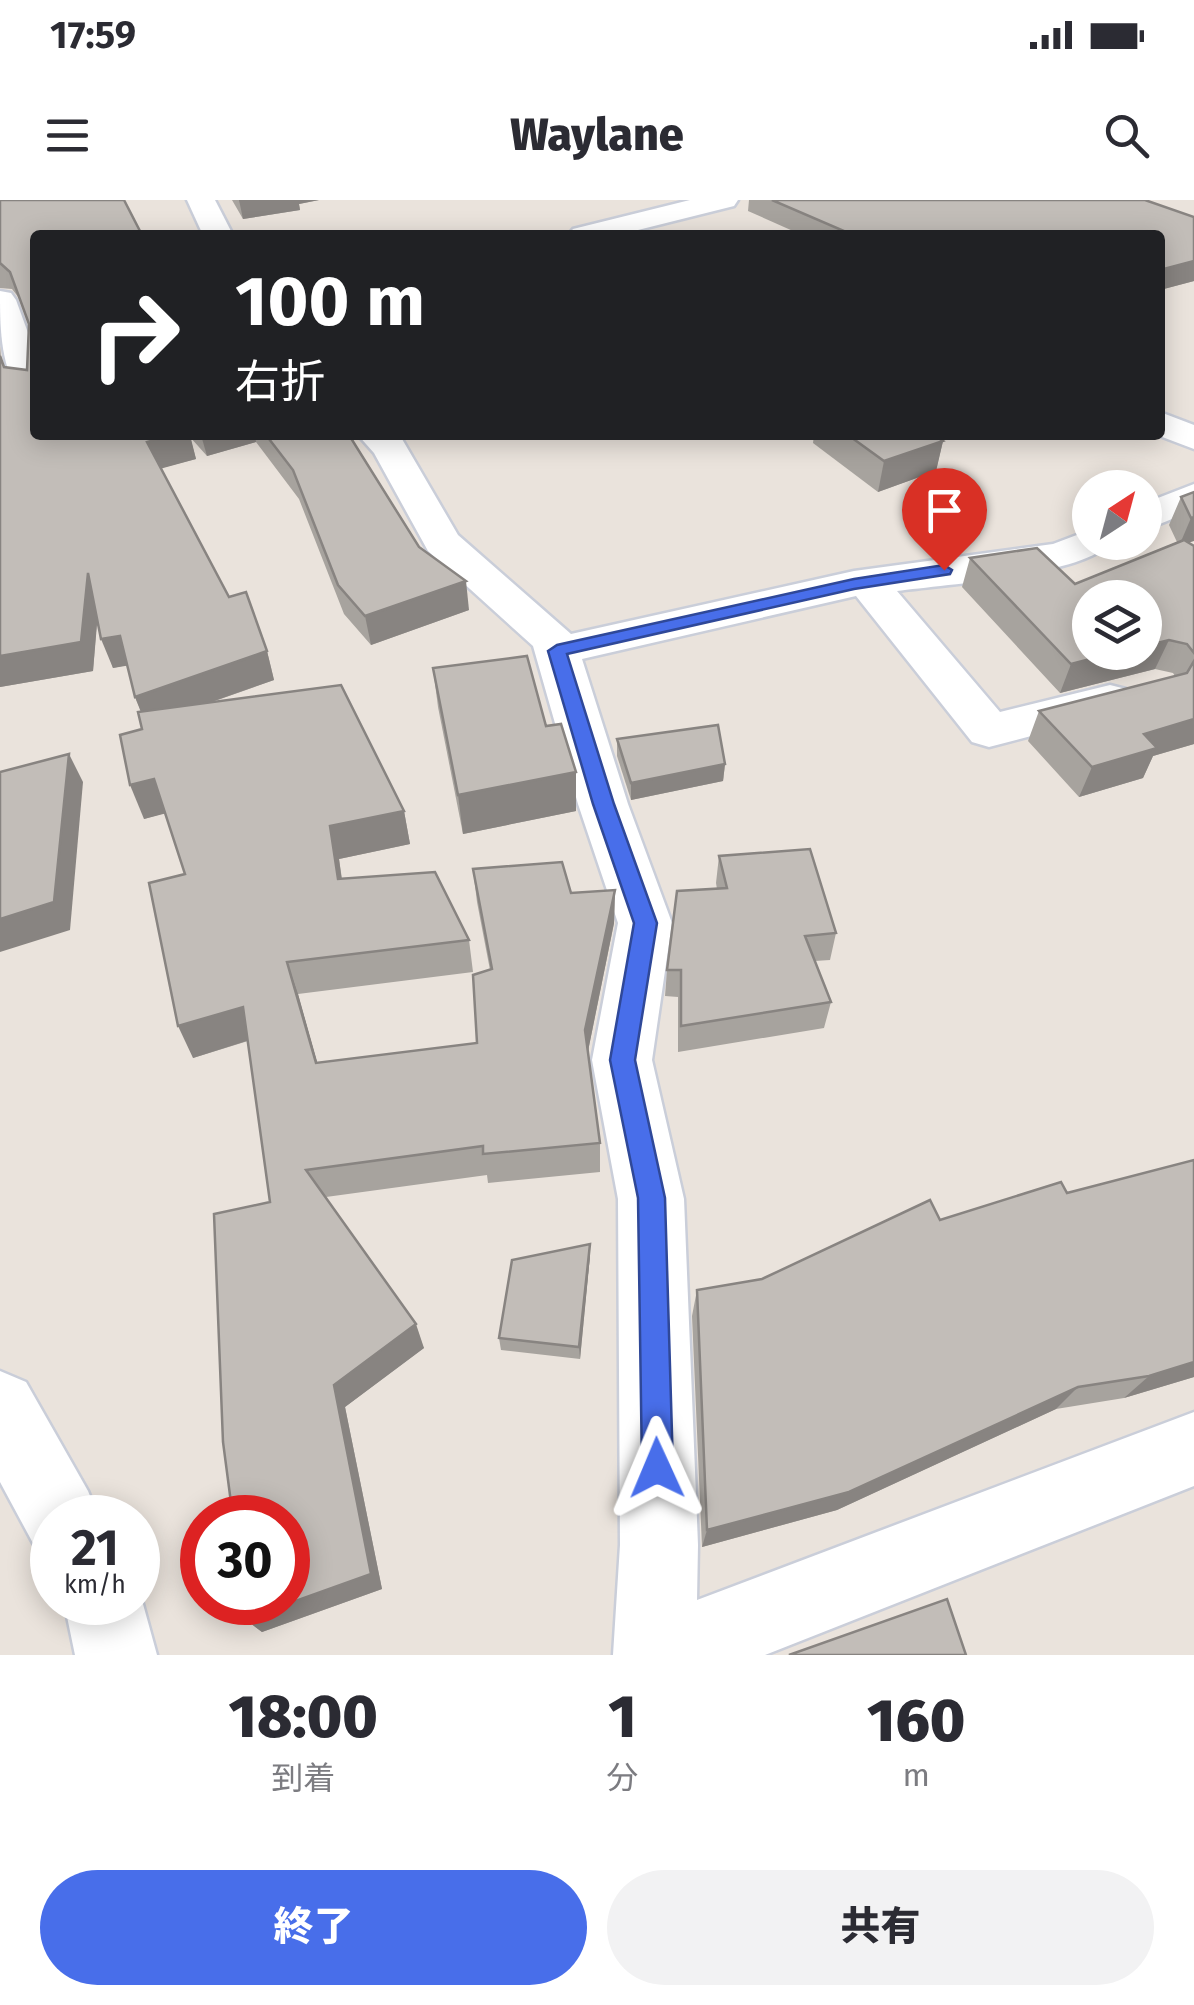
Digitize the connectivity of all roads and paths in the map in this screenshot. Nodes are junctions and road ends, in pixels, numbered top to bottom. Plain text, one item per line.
1 (202, 200) edge
2 (724, 200) edge
3 (216, 230) edge
4 (603, 230) edge
5 (0, 300) edge
6 (22, 386) edge
7 (1165, 425) edge
8 (1194, 438) edge
9 (381, 440) edge
10 (1194, 496) edge
11 (1162, 510) edge
12 (1072, 550) edge
13 (867, 582) junction
14 (557, 651) junction
15 (1156, 688) edge
16 (0, 1408) edge
17 (1194, 1450) edge
18 (48, 1495) edge
19 (109, 1625) edge
20 (116, 1655) edge
21 (657, 1655) edge

1 - 3 street
2 - 4 street
5 - 6 street
7 - 8 street
9 - 14 street
10 - 11 street
12 - 13 street
13 - 14 street
13 - 15 street
14 - 21 street
16 - 18 street
17 - 21 street
19 - 20 street

